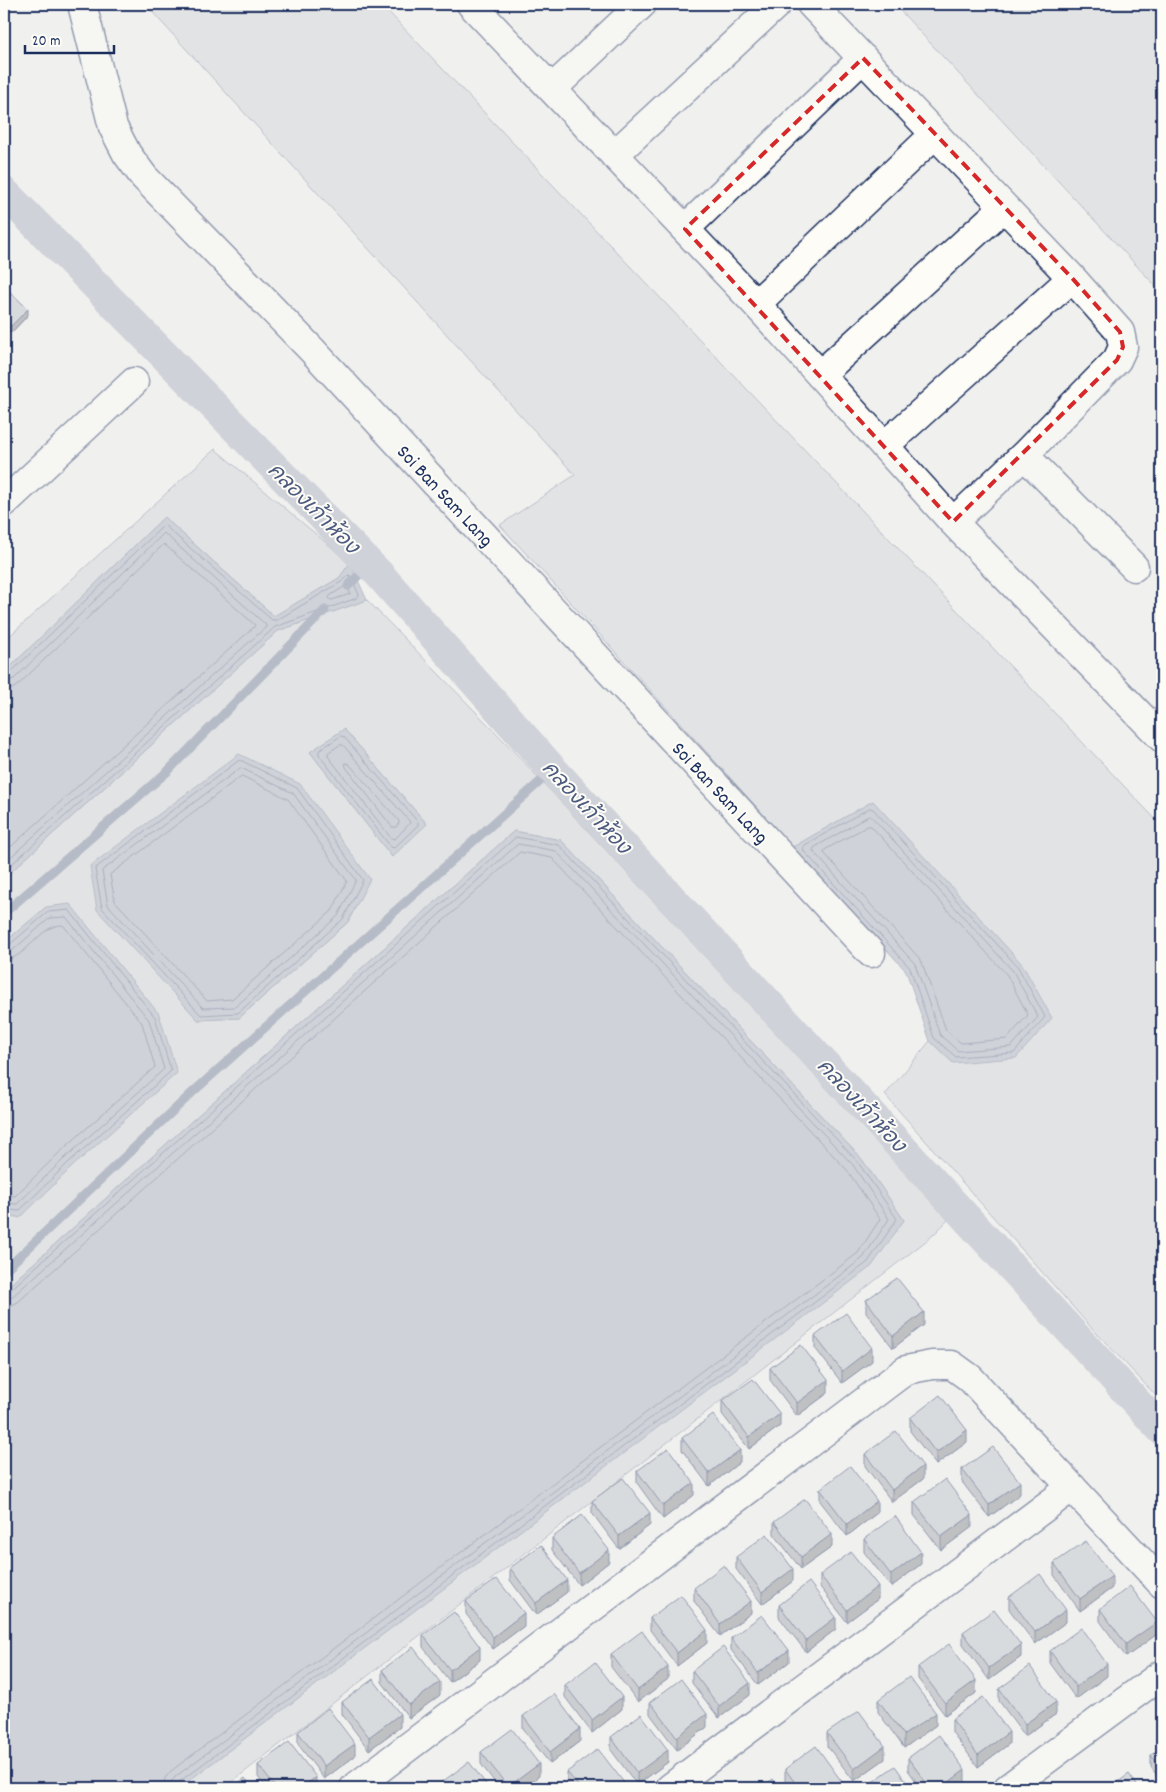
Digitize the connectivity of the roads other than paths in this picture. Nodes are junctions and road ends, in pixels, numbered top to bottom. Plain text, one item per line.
1 (82, 4) edge
2 (642, 4) edge
3 (777, 4) edge
4 (811, 4) edge
5 (485, 8) edge
6 (863, 58) junction
7 (552, 89) junction
8 (935, 134) junction
9 (614, 155) junction
10 (1004, 207) junction
11 (685, 229) junction
12 (1072, 278) junction
13 (756, 304) junction
14 (820, 375) junction
15 (134, 382) dead end
16 (884, 446) junction
17 (1024, 455) junction
18 (4, 502) edge
19 (953, 522) junction
20 (1134, 567) dead end
21 (1162, 738) edge
22 (871, 953) dead end
23 (1072, 1487) junction
24 (1162, 1584) edge
25 (1162, 1674) edge
26 (354, 1788) edge
27 (670, 1788) edge
28 (1008, 1788) edge

1 - 22 street, Soi Ban Sam Lang
2 - 7 street
3 - 9 street
4 - 6 street
5 - 7 street
6 - 8 street
6 - 11 street
7 - 9 street
8 - 10 street
8 - 13 street
9 - 11 street
10 - 12 street
10 - 14 street
11 - 13 street
12 - 16 street
12 - 17 street
13 - 14 street
14 - 16 street
15 - 18 street
16 - 19 street
17 - 19 street
17 - 20 street
19 - 21 street
23 - 24 street
23 - 26 street
23 - 27 street
25 - 28 street

